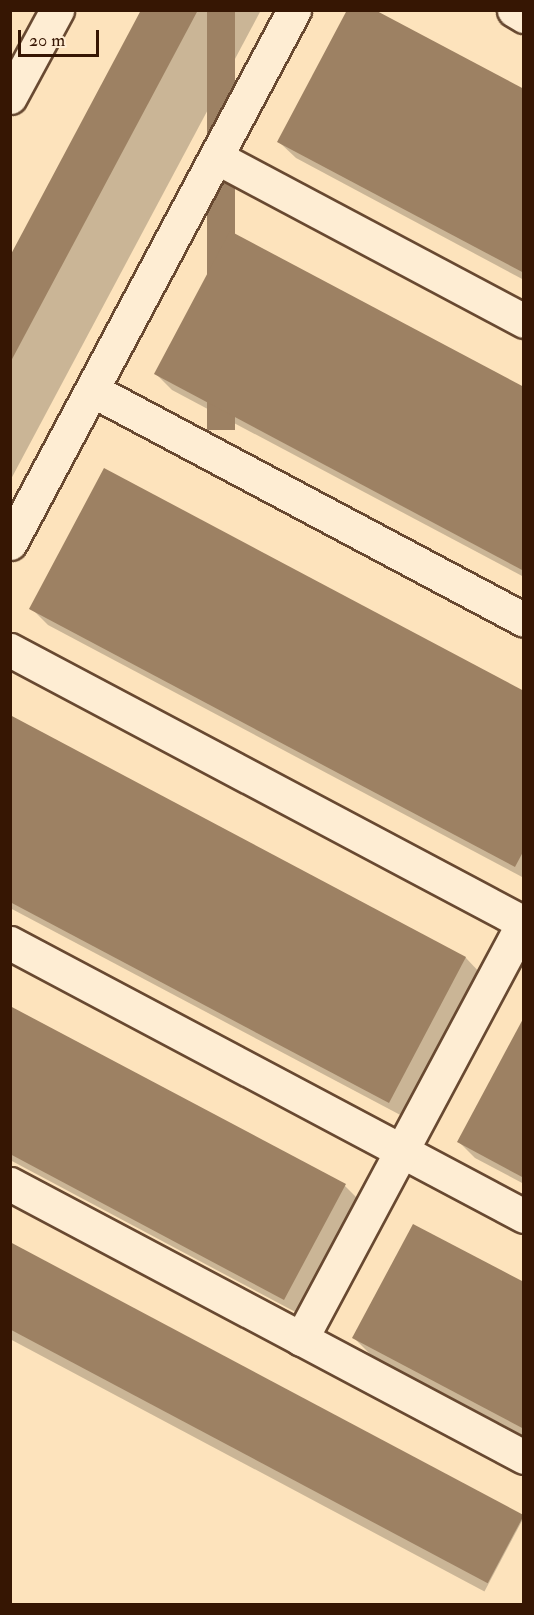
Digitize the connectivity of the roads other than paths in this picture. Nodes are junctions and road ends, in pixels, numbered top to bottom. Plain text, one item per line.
1 (57, 10) edge
2 (294, 10) edge
3 (514, 10) edge
4 (524, 16) edge
5 (10, 97) edge
6 (216, 157) junction
7 (524, 321) edge
8 (92, 390) junction
9 (10, 543) edge
10 (524, 620) edge
11 (10, 650) edge
12 (523, 922) edge
13 (10, 943) edge
14 (401, 1151) junction
15 (10, 1185) edge
16 (524, 1216) edge
17 (301, 1339) junction
18 (524, 1457) edge

1 - 5 street
2 - 6 street
3 - 4 street
6 - 7 street
6 - 8 street
8 - 9 street
8 - 10 street
11 - 12 street
12 - 14 street
13 - 14 street
14 - 16 street
14 - 17 street
15 - 17 street
17 - 18 street

